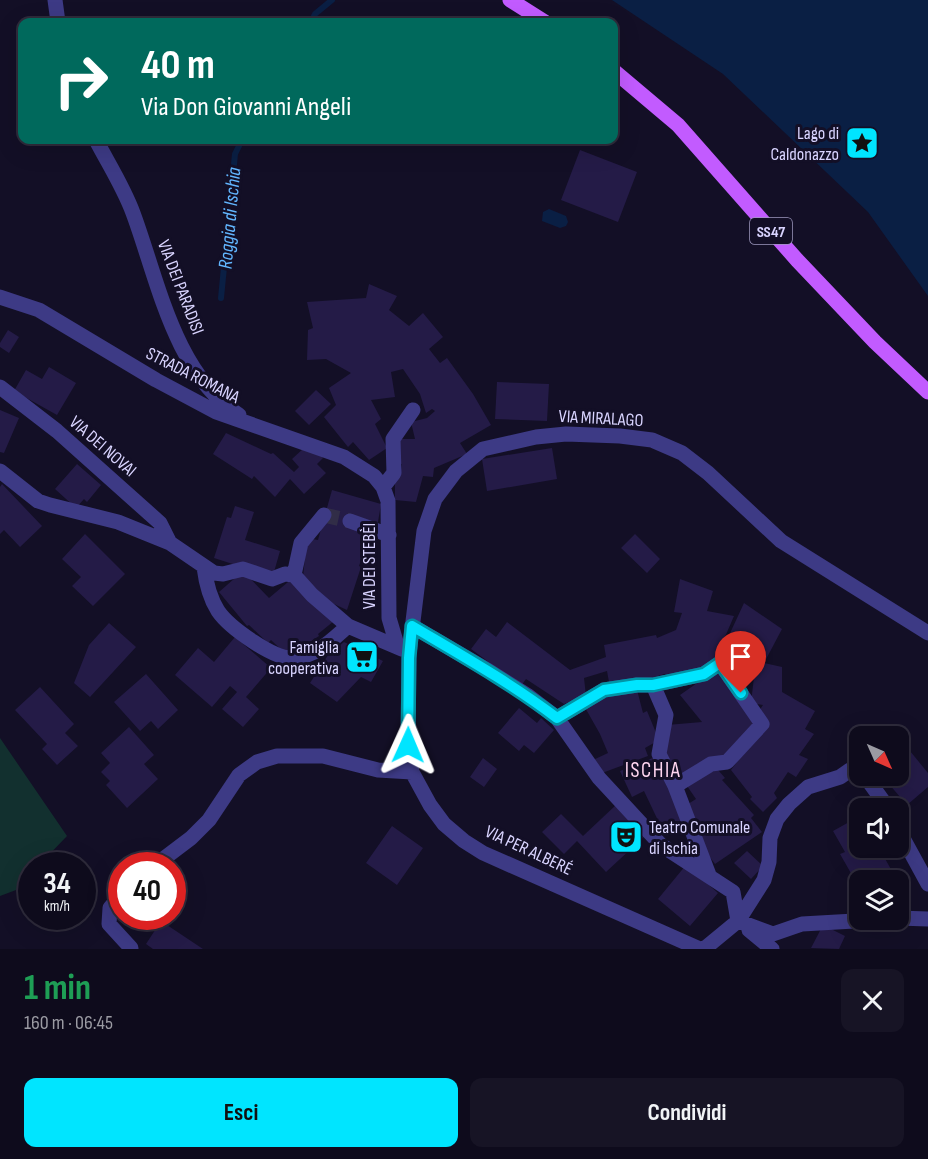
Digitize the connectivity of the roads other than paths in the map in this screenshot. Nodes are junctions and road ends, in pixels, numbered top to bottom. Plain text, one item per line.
1 (55, 0) edge
2 (510, 0) edge
3 (57, 18) edge
4 (539, 18) edge
5 (618, 74) edge
6 (98, 144) edge
7 (0, 297) edge
8 (0, 387) edge
9 (928, 392) edge
10 (413, 410) dead end
11 (257, 427) junction
12 (0, 471) edge
13 (378, 482) junction
14 (324, 515) dead end
15 (350, 521) tunnel mouth
16 (389, 535) junction
17 (170, 543) junction
18 (204, 567) junction
19 (294, 575) junction
20 (348, 626) junction
21 (412, 626) junction
22 (928, 633) edge
23 (403, 650) junction
24 (653, 685) junction
25 (557, 718) junction
26 (849, 771) edge
27 (412, 772) junction
28 (675, 786) junction
29 (909, 849) edge
30 (172, 852) edge
31 (709, 875) junction
32 (928, 884) edge
33 (909, 918) edge
34 (928, 919) edge
35 (738, 921) junction
36 (849, 921) edge
37 (114, 930) edge
38 (131, 948) edge
39 (702, 949) edge
40 (772, 949) edge

1 - 3 street
2 - 4 main road
5 - 9 main road, SS47
6 - 11 street, VIA DEI PARADISI
7 - 11 street, STRADA ROMANA
8 - 17 street, VIA DEI NOVAI
10 - 13 street
11 - 13 street, STRADA ROMANA
12 - 17 street, VIA DEI NOVAI
13 - 16 street, VIA DEI STEBÈI
14 - 19 street
15 - 16 street
16 - 23 street, VIA DEI STEBÈI
17 - 18 street, VIA DEI NOVAI
18 - 19 street
18 - 20 street
19 - 20 street
20 - 23 street
21 - 22 street, VIA MIRALAGO
21 - 23 street, VIA PER ALBERÉ
21 - 25 street
23 - 27 street, VIA PER ALBERÉ
24 - 25 street
24 - 28 street
24 - 28 street
25 - 31 street
26 - 35 street
27 - 30 street
27 - 39 street, VIA PER ALBERÉ
28 - 31 street
29 - 32 street
31 - 35 street
33 - 34 street
35 - 36 street
35 - 39 street
35 - 40 street
37 - 38 street

